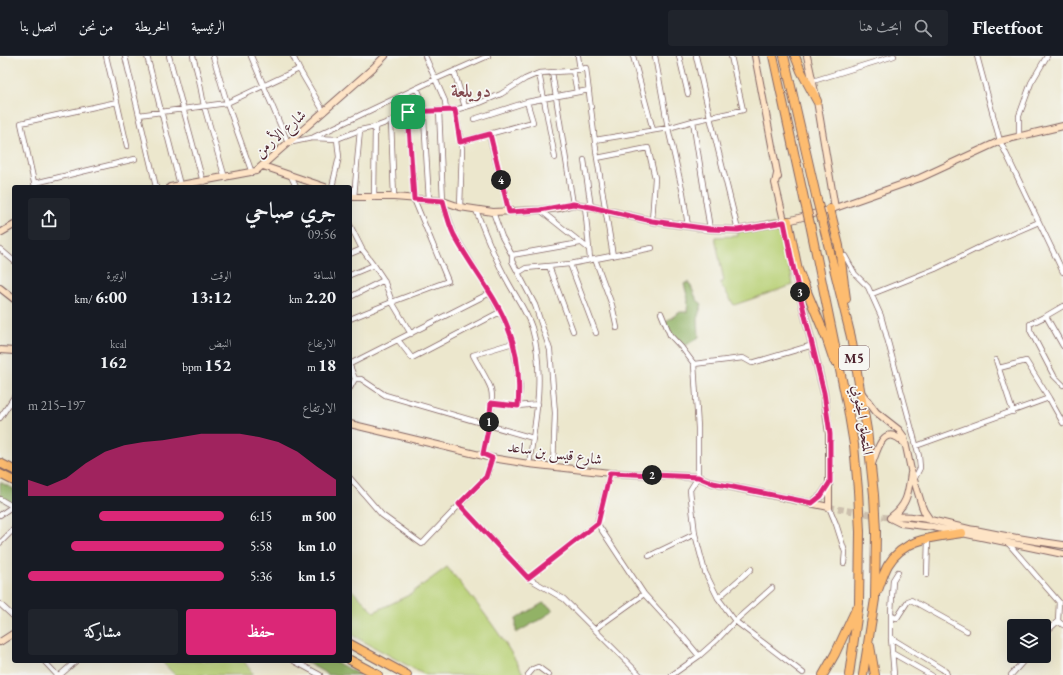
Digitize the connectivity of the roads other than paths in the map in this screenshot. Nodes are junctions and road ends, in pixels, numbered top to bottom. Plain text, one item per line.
1 (106, 56) edge
2 (125, 56) edge
3 (147, 56) edge
4 (169, 56) edge
5 (193, 56) edge
6 (213, 56) edge
7 (250, 56) edge
8 (293, 56) edge
9 (385, 56) edge
10 (425, 56) edge
11 (488, 56) edge
12 (578, 56) edge
13 (634, 56) edge
14 (656, 56) edge
15 (679, 56) edge
16 (696, 56) edge
17 (731, 56) edge
18 (755, 56) edge
19 (773, 56) edge
20 (784, 56) edge
21 (795, 56) edge
22 (807, 56) edge
23 (894, 56) edge
24 (977, 56) edge
25 (1047, 56) edge
26 (299, 69) junction
27 (580, 70) junction
28 (454, 71) junction
29 (573, 71) junction
30 (552, 72) junction
31 (539, 73) junction
32 (436, 79) junction
33 (813, 82) junction
34 (263, 86) junction
35 (417, 88) junction
36 (589, 90) junction
37 (577, 92) junction
38 (688, 94) dead end
39 (555, 96) junction
40 (544, 98) junction
41 (817, 100) junction
42 (116, 102) junction
43 (527, 102) junction
44 (227, 103) junction
45 (204, 106) junction
46 (465, 107) junction
47 (182, 108) junction
48 (439, 110) junction
49 (446, 110) junction
50 (455, 110) junction
51 (424, 111) junction
52 (324, 112) junction
53 (408, 112) junction
54 (161, 113) junction
55 (139, 115) junction
56 (710, 117) junction
57 (474, 119) dead end
58 (391, 121) junction
59 (693, 121) junction
60 (1063, 126) edge
61 (375, 127) junction
62 (668, 128) junction
63 (360, 130) junction
64 (653, 130) junction
65 (490, 134) junction
66 (1019, 137) junction
67 (312, 138) junction
68 (337, 139) junction
69 (595, 140) junction
70 (1000, 141) junction
71 (460, 142) junction
72 (288, 143) junction
73 (128, 146) dead end
74 (555, 158) dead end
75 (598, 158) junction
76 (135, 159) dead end
77 (584, 160) dead end
78 (263, 166) junction
79 (252, 173) junction
80 (290, 174) junction
81 (225, 178) junction
82 (203, 182) junction
83 (35, 185) edge
84 (156, 185) edge
85 (180, 185) joint
86 (295, 185) edge
87 (320, 185) edge
88 (332, 185) edge
89 (352, 196) edge
90 (374, 198) junction
91 (394, 198) junction
92 (414, 199) junction
93 (429, 200) junction
94 (443, 201) junction
95 (573, 204) junction
96 (588, 206) junction
97 (460, 207) junction
98 (832, 209) junction
99 (476, 210) junction
100 (540, 210) junction
101 (606, 210) junction
102 (492, 212) junction
103 (509, 212) junction
104 (652, 221) junction
105 (786, 222) junction
106 (1039, 222) junction
107 (688, 226) junction
108 (12, 227) edge
109 (352, 229) edge
110 (710, 229) junction
111 (738, 230) junction
112 (0, 233) edge
113 (580, 243) junction
114 (652, 248) dead end
115 (362, 249) junction
116 (589, 249) junction
117 (0, 250) edge
118 (352, 253) edge
119 (512, 255) junction
120 (614, 256) junction
121 (845, 256) junction
122 (12, 259) edge
123 (593, 259) junction
124 (570, 264) junction
125 (374, 265) junction
126 (549, 266) junction
127 (796, 270) junction
128 (1063, 272) edge
129 (518, 273) junction
130 (352, 274) edge
131 (384, 280) junction
132 (844, 282) junction
133 (0, 288) edge
134 (490, 293) junction
135 (872, 294) junction
136 (352, 296) edge
137 (12, 297) edge
138 (392, 302) junction
139 (1063, 306) edge
140 (500, 312) junction
141 (661, 314) dead end
142 (1046, 316) junction
143 (352, 318) edge
144 (617, 328) dead end
145 (573, 331) dead end
146 (411, 334) junction
147 (596, 334) dead end
148 (851, 337) junction
149 (398, 340) junction
150 (514, 344) junction
151 (813, 345) junction
152 (1063, 346) edge
153 (0, 350) edge
154 (12, 351) edge
155 (996, 360) dead end
156 (352, 364) edge
157 (694, 364) junction
158 (999, 368) junction
159 (352, 370) edge
160 (355, 378) junction
161 (352, 384) edge
162 (1063, 385) edge
163 (860, 390) junction
164 (1049, 398) junction
165 (12, 400) edge
166 (491, 403) junction
167 (538, 404) junction
168 (518, 406) junction
169 (848, 409) junction
170 (1013, 412) junction
171 (0, 418) edge
172 (1063, 423) edge
173 (352, 424) edge
174 (489, 425) junction
175 (533, 438) junction
176 (906, 445) junction
177 (916, 446) junction
178 (483, 454) junction
179 (492, 458) junction
180 (0, 463) edge
181 (529, 464) junction
182 (871, 466) junction
183 (553, 468) junction
184 (12, 469) edge
185 (911, 470) junction
186 (610, 473) junction
187 (0, 474) edge
188 (698, 477) junction
189 (12, 480) edge
190 (352, 480) edge
191 (914, 480) junction
192 (830, 482) junction
193 (0, 499) edge
194 (812, 503) junction
195 (459, 504) junction
196 (12, 506) edge
197 (829, 507) junction
198 (12, 508) edge
199 (0, 515) edge
200 (890, 518) junction
201 (930, 520) junction
202 (598, 523) junction
203 (12, 531) edge
204 (962, 533) junction
205 (695, 534) junction
206 (928, 538) junction
207 (1007, 542) junction
208 (0, 543) edge
209 (1063, 545) edge
210 (1063, 554) edge
211 (649, 556) dead end
212 (844, 563) dead end
213 (751, 569) dead end
214 (898, 572) dead end
215 (927, 575) dead end
216 (528, 578) junction
217 (772, 588) dead end
218 (644, 594) junction
219 (718, 598) junction
220 (875, 599) junction
221 (859, 603) junction
222 (0, 604) edge
223 (891, 613) junction
224 (12, 615) edge
225 (735, 621) junction
226 (1058, 621) junction
227 (1063, 625) edge
228 (595, 628) junction
229 (1051, 628) edge
230 (967, 631) dead end
231 (12, 634) edge
232 (891, 638) junction
233 (0, 642) edge
234 (869, 642) junction
235 (352, 645) edge
236 (892, 653) junction
237 (699, 656) junction
238 (352, 661) edge
239 (46, 663) edge
240 (73, 663) edge
241 (298, 663) edge
242 (1022, 663) edge
243 (803, 673) dead end
244 (58, 675) edge
245 (320, 675) edge
246 (378, 675) edge
247 (407, 675) edge
248 (528, 675) edge
249 (549, 675) edge
250 (639, 675) edge
251 (672, 675) edge
252 (823, 675) edge
253 (849, 675) edge
254 (863, 675) edge
255 (875, 675) edge
256 (894, 675) edge
257 (931, 675) edge
258 (947, 675) edge
259 (1011, 675) edge

1 - 42 street
2 - 55 street
3 - 54 street
4 - 47 street
5 - 45 street
6 - 44 street
7 - 34 street
8 - 26 street
9 - 52 main road, شارع الأرمن
10 - 32 street
11 - 28 street
12 - 27 street
13 - 64 street
14 - 62 street
15 - 38 street
16 - 56 street
17 - 56 street
18 - 105 main road
19 - 169 highway, المتحلق الجنوبي / M5, bridge
20 - 148 highway, المتحلق الجنوبي / M5, bridge
21 - 41 highway
22 - 33 main road
23 - 33 street
24 - 70 street
25 - 66 street
26 - 34 street
26 - 52 street
27 - 29 street
27 - 36 street
28 - 32 street
28 - 46 street
29 - 30 street
29 - 37 street
30 - 31 street
30 - 39 street
31 - 40 street
31 - 46 street
32 - 35 street
32 - 49 street
33 - 41 main road
34 - 44 street
34 - 72 street
35 - 51 street
35 - 67 street
36 - 37 street
36 - 69 street
37 - 39 street
39 - 40 street
39 - 95 street
40 - 43 street
40 - 74 street
41 - 98 main road
42 - 73 street
42 - 83 street
43 - 57 street
43 - 65 street
44 - 45 street
44 - 79 street
45 - 47 street
45 - 81 street
46 - 50 street
47 - 54 street
47 - 82 street
48 - 49 street
48 - 51 street
48 - 94 street
49 - 50 street
50 - 71 street
51 - 53 street
51 - 93 street
52 - 72 main road, شارع الأرمن
53 - 58 street
53 - 92 street
54 - 55 street
54 - 85 street
55 - 84 street
56 - 59 street
56 - 111 street
58 - 61 street
58 - 91 street
59 - 62 street
59 - 110 street
60 - 66 main road
61 - 63 street
61 - 90 street
62 - 64 street
62 - 107 street
63 - 68 street
63 - 89 street
64 - 69 street
65 - 71 street
65 - 103 street
66 - 70 main road
67 - 68 street
67 - 72 street
68 - 88 street
69 - 75 street
70 - 98 main road
70 - 106 street
71 - 97 street
72 - 78 main road, شارع الأرمن
75 - 101 street
75 - 104 street
76 - 83 street
77 - 96 street
78 - 79 main road, شارع الأرمن
78 - 80 main road
79 - 81 main road, شارع الأرمن
80 - 86 street
80 - 87 main road
81 - 82 main road, شارع الأرمن
82 - 85 main road, شارع الأرمن
89 - 90 main road
90 - 91 main road
91 - 92 main road
92 - 93 main road
92 - 138 street
93 - 94 main road
94 - 97 main road
94 - 134 street
95 - 96 main road
95 - 100 main road
96 - 101 main road
96 - 116 street
97 - 99 main road
98 - 105 main road
98 - 121 highway
98 - 132 highway
99 - 102 main road
99 - 167 street
100 - 103 main road
100 - 113 street
101 - 104 main road
101 - 120 street
102 - 103 main road
102 - 119 street
104 - 107 main road
105 - 111 main road
105 - 127 highway
106 - 128 street
106 - 135 street
107 - 110 main road
108 - 112 main road
109 - 115 street
110 - 111 main road
113 - 116 street
113 - 119 street
114 - 120 street
115 - 118 street
115 - 125 street
116 - 123 street
117 - 122 street
119 - 129 street
120 - 123 street
121 - 132 highway
121 - 135 street
123 - 124 street
123 - 144 street
124 - 126 street
124 - 147 street
125 - 130 street
125 - 131 street
126 - 129 street
126 - 145 street
127 - 151 main road
127 - 169 highway
129 - 183 street
131 - 136 street
131 - 138 street
132 - 148 highway
133 - 137 main road
134 - 140 street
134 - 146 street
135 - 177 street
138 - 143 street
138 - 146 street
139 - 142 street
140 - 149 street
140 - 150 street
141 - 157 street
142 - 152 street
142 - 162 street
146 - 149 street
148 - 163 highway, المتحلق الجنوبي / M5
149 - 156 street
150 - 166 street
150 - 168 street
151 - 157 street
151 - 192 main road
153 - 154 main road
155 - 158 street
157 - 188 street
158 - 164 street
158 - 170 street
159 - 160 street
160 - 161 street
160 - 174 street
163 - 176 main road, المتحلق الجنوبي
163 - 182 highway, المتحلق الجنوبي / M5
164 - 170 street
164 - 172 street
165 - 171 street
166 - 168 street
166 - 174 street
167 - 168 street
167 - 175 street
169 - 221 highway, المتحلق الجنوبي / M5, bridge
170 - 177 street
173 - 178 main road, شارع قيس بن ساعد
174 - 175 street
174 - 178 street
175 - 181 street
176 - 182 main road, المتحلق الجنوبي
176 - 185 main road
177 - 191 street
178 - 179 main road, شارع قيس بن ساعد
179 - 181 main road, شارع قيس بن ساعد
179 - 195 street
180 - 184 highway
181 - 183 main road, شارع قيس بن ساعد
182 - 220 highway, المتحلق الجنوبي / M5, bridge
183 - 186 main road, شارع قيس بن ساعد
185 - 191 main road
185 - 200 main road
186 - 188 main road, شارع قيس بن ساعد
186 - 202 street
187 - 189 highway
188 - 194 main road, شارع قيس بن ساعد
188 - 205 street
190 - 195 street
191 - 201 main road
192 - 194 main road
192 - 197 main road
193 - 196 street
194 - 197 main road, شارع قيس بن ساعد
195 - 216 street
197 - 212 street
198 - 199 street
200 - 201 main road
200 - 204 main road
201 - 209 main road
202 - 216 street
202 - 218 street
203 - 208 street
204 - 206 highway
204 - 207 main road
205 - 211 street
205 - 219 street
206 - 215 street
206 - 220 highway
207 - 210 main road
207 - 226 street
213 - 219 street
214 - 223 street
216 - 228 street
217 - 225 street
218 - 228 street
218 - 237 street
219 - 225 street
220 - 234 highway, المتحلق الجنوبي / M5
221 - 252 highway
221 - 253 highway, المتحلق الجنوبي / M5
222 - 224 street
223 - 230 street
223 - 232 street
225 - 237 street
225 - 243 street
226 - 227 street
226 - 229 street
228 - 250 street
231 - 233 main road
232 - 236 street
232 - 258 street
234 - 254 highway, المتحلق الجنوبي / M5
234 - 255 highway
235 - 247 highway
236 - 256 street
236 - 257 street
237 - 251 street
238 - 246 highway
239 - 244 street
240 - 244 street
241 - 245 street
242 - 259 street
248 - 249 street

